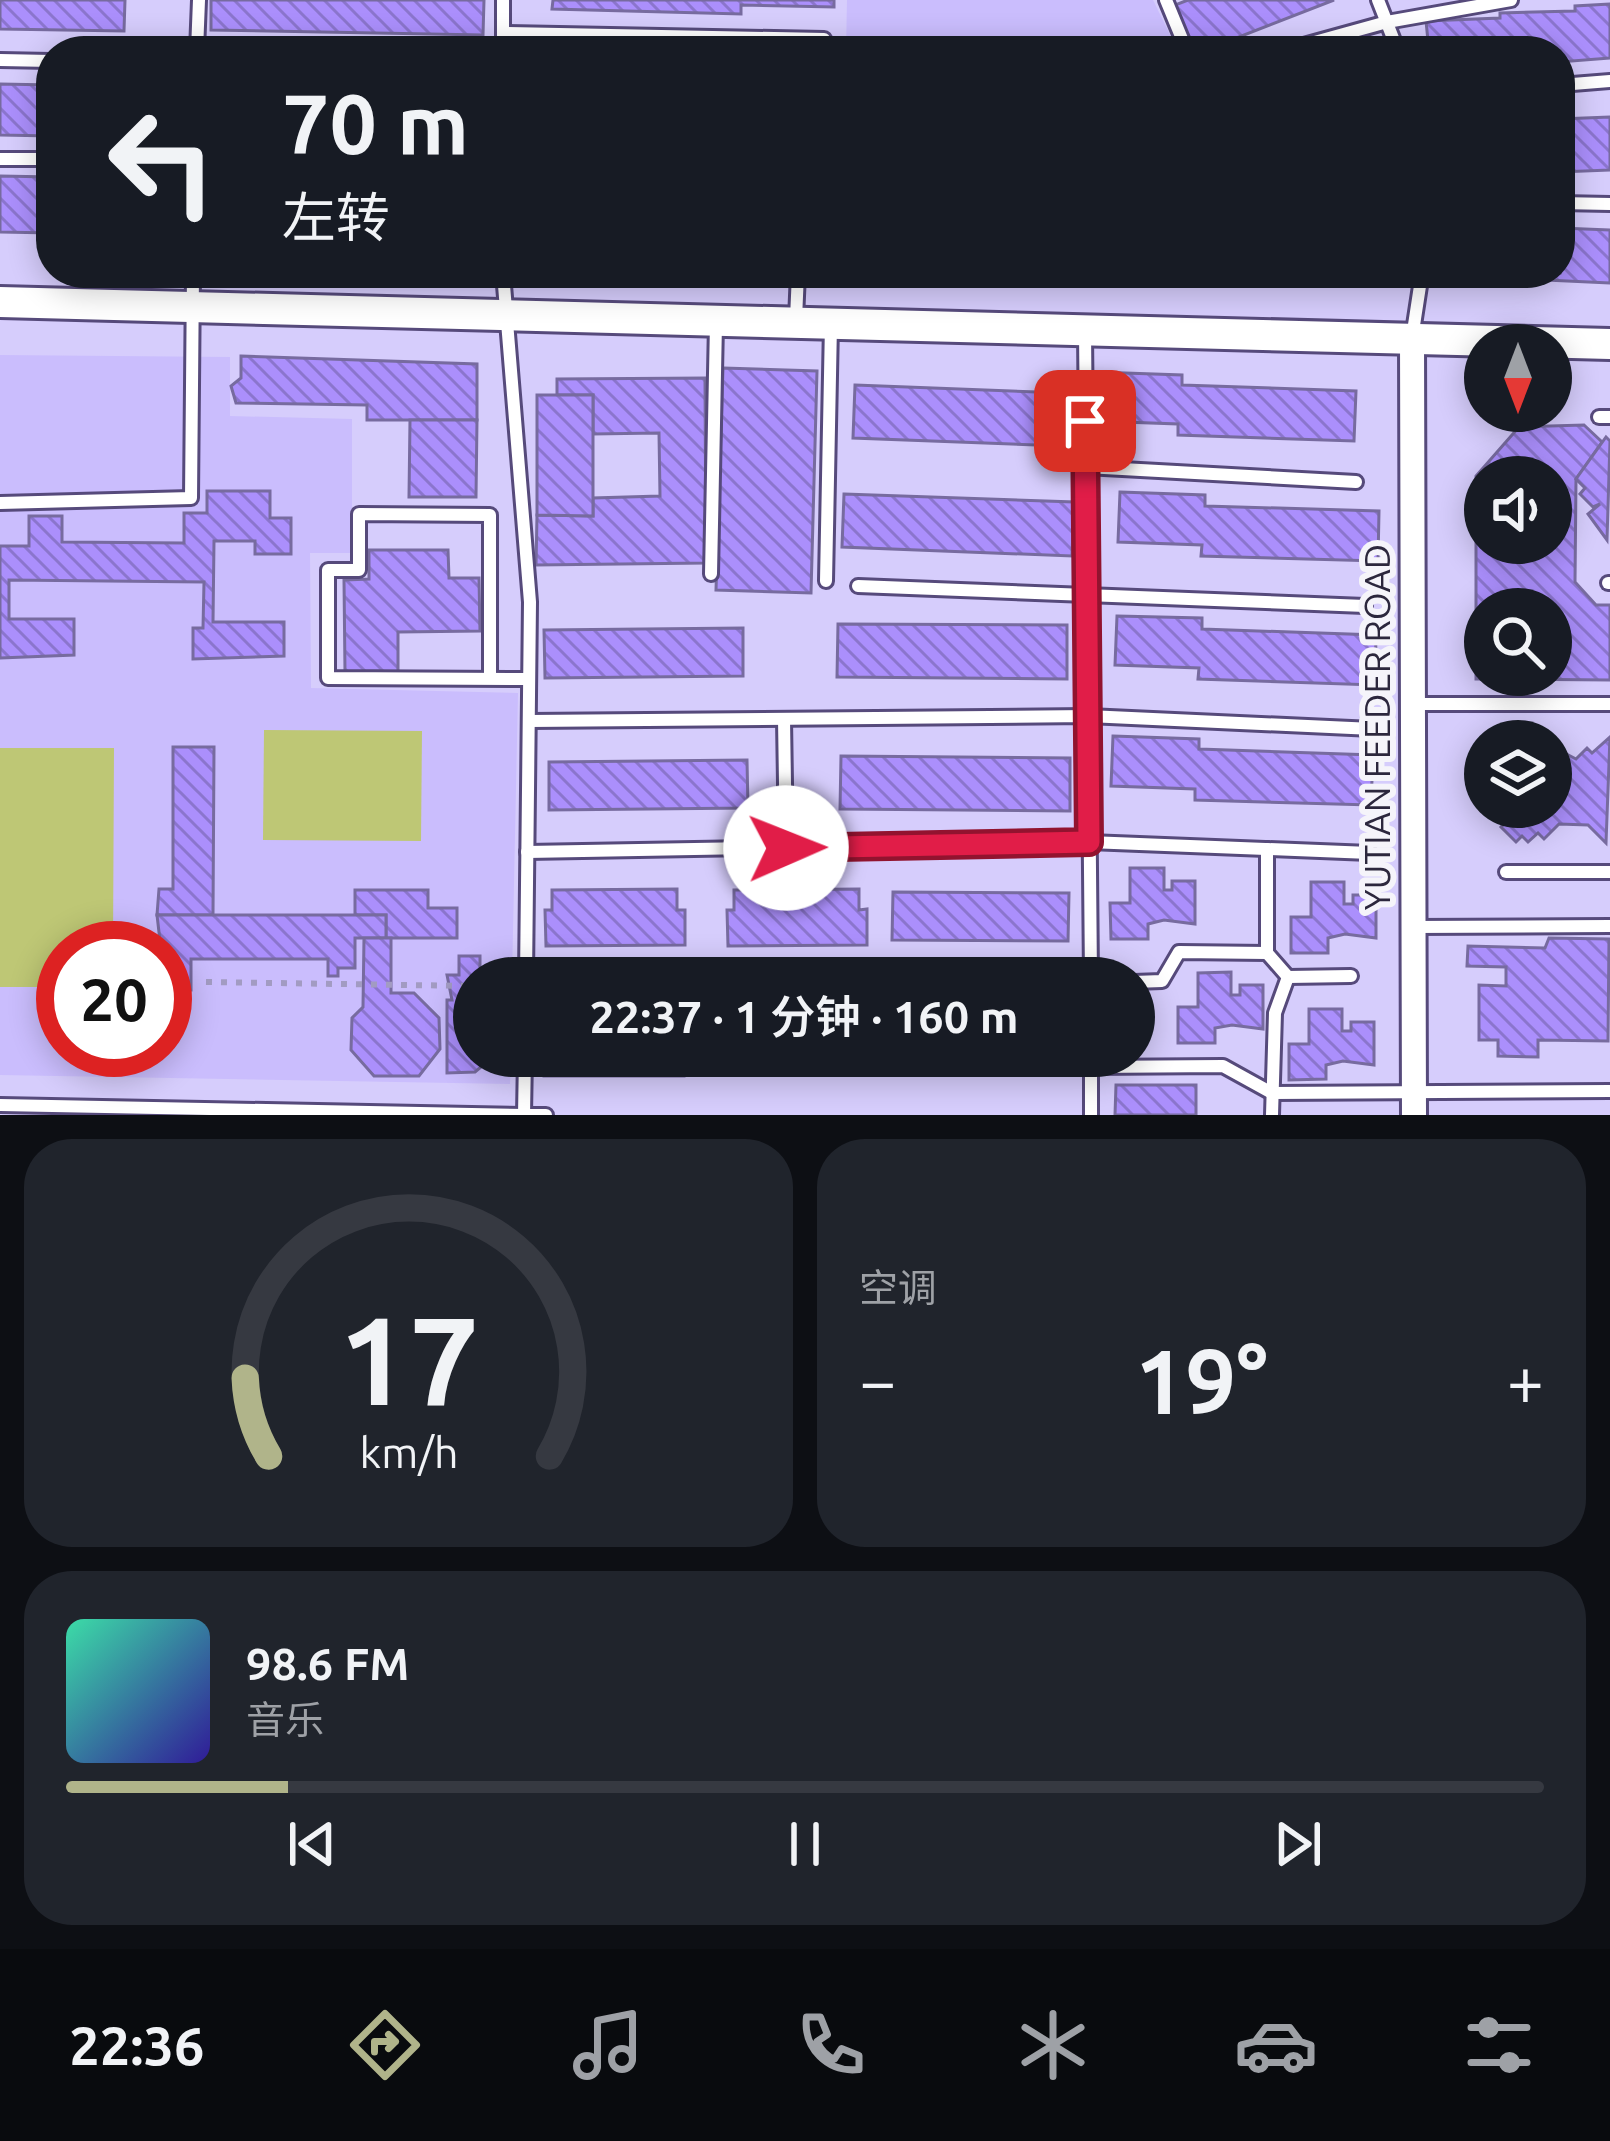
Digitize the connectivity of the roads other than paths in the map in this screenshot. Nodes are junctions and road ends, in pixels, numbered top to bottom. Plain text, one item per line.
1 (199, 0) edge
2 (503, 0) edge
3 (1166, 0) edge
4 (1378, 0) edge
5 (1511, 0) edge
6 (1387, 22) junction
7 (503, 33) junction
8 (198, 36) edge
9 (503, 36) edge
10 (664, 36) edge
11 (1181, 36) edge
12 (1336, 36) edge
13 (1392, 36) edge
14 (0, 61) edge
15 (36, 62) edge
16 (1610, 81) edge
17 (1575, 84) edge
18 (0, 159) edge
19 (36, 160) edge
20 (1575, 203) edge
21 (1610, 204) edge
22 (194, 288) edge
23 (502, 288) edge
24 (797, 288) edge
25 (1420, 288) edge
26 (0, 302) edge
27 (193, 305) junction
28 (503, 311) junction
29 (716, 318) junction
30 (796, 320) junction
31 (831, 322) junction
32 (1084, 329) junction
33 (1412, 339) junction
34 (1610, 344) edge
35 (1086, 467) junction
36 (1356, 482) dead end
37 (0, 503) edge
38 (711, 574) dead end
39 (826, 581) dead end
40 (858, 586) dead end
41 (1087, 591) junction
42 (1365, 606) dead end
43 (490, 678) junction
44 (529, 679) junction
45 (1413, 704) junction
46 (1610, 704) edge
47 (1088, 716) junction
48 (784, 718) junction
49 (529, 721) junction
50 (1372, 729) dead end
51 (1089, 842) junction
52 (786, 848) junction
53 (1267, 849) junction
54 (527, 852) junction
55 (1370, 853) dead end
56 (1506, 872) dead end
57 (1610, 872) edge
58 (1610, 926) edge
59 (1413, 927) junction
60 (1268, 953) junction
61 (526, 957) edge
62 (1091, 957) edge
63 (1351, 976) dead end
64 (1288, 977) junction
65 (1155, 981) edge
66 (1155, 1063) edge
67 (525, 1077) edge
68 (1091, 1077) edge
69 (1610, 1091) edge
70 (1272, 1094) junction
71 (1414, 1103) edge
72 (0, 1105) edge
73 (166, 1112) edge
74 (390, 1114) edge
75 (524, 1115) edge
76 (546, 1115) edge
77 (1091, 1115) edge
78 (1272, 1115) edge

1 - 8 lane
2 - 7 lane
3 - 11 lane
4 - 6 lane
5 - 6 lane
6 - 12 lane
6 - 13 lane
7 - 9 lane
7 - 10 lane
14 - 15 lane
16 - 17 lane
18 - 19 lane
20 - 21 lane
22 - 27 lane
23 - 28 lane
24 - 30 lane
25 - 33 lane
26 - 27 street
27 - 28 street
27 - 37 lane
28 - 29 street
28 - 44 lane
29 - 30 street
29 - 38 lane
30 - 31 street
31 - 32 street
31 - 39 lane
32 - 33 street
32 - 35 lane
33 - 34 street
33 - 45 street, YUTIAN FEEDER ROAD
35 - 36 lane
35 - 41 lane
40 - 41 lane
41 - 42 lane
41 - 47 lane
43 - 43 lane
43 - 44 lane
44 - 49 lane
45 - 46 lane
45 - 59 street, YUTIAN FEEDER ROAD
47 - 48 lane
47 - 50 lane
47 - 51 lane
48 - 49 lane
48 - 52 lane
49 - 54 lane
51 - 52 lane
51 - 53 lane
51 - 62 lane
52 - 54 lane
53 - 55 lane
53 - 60 lane
54 - 61 lane
56 - 57 lane
58 - 59 lane
59 - 71 street, YUTIAN FEEDER ROAD
60 - 64 lane
60 - 65 lane
63 - 64 lane
64 - 70 lane
66 - 70 lane
67 - 75 lane
68 - 77 lane
69 - 71 lane
70 - 71 lane
70 - 78 lane
72 - 73 lane
73 - 74 lane
74 - 75 lane
75 - 76 lane

